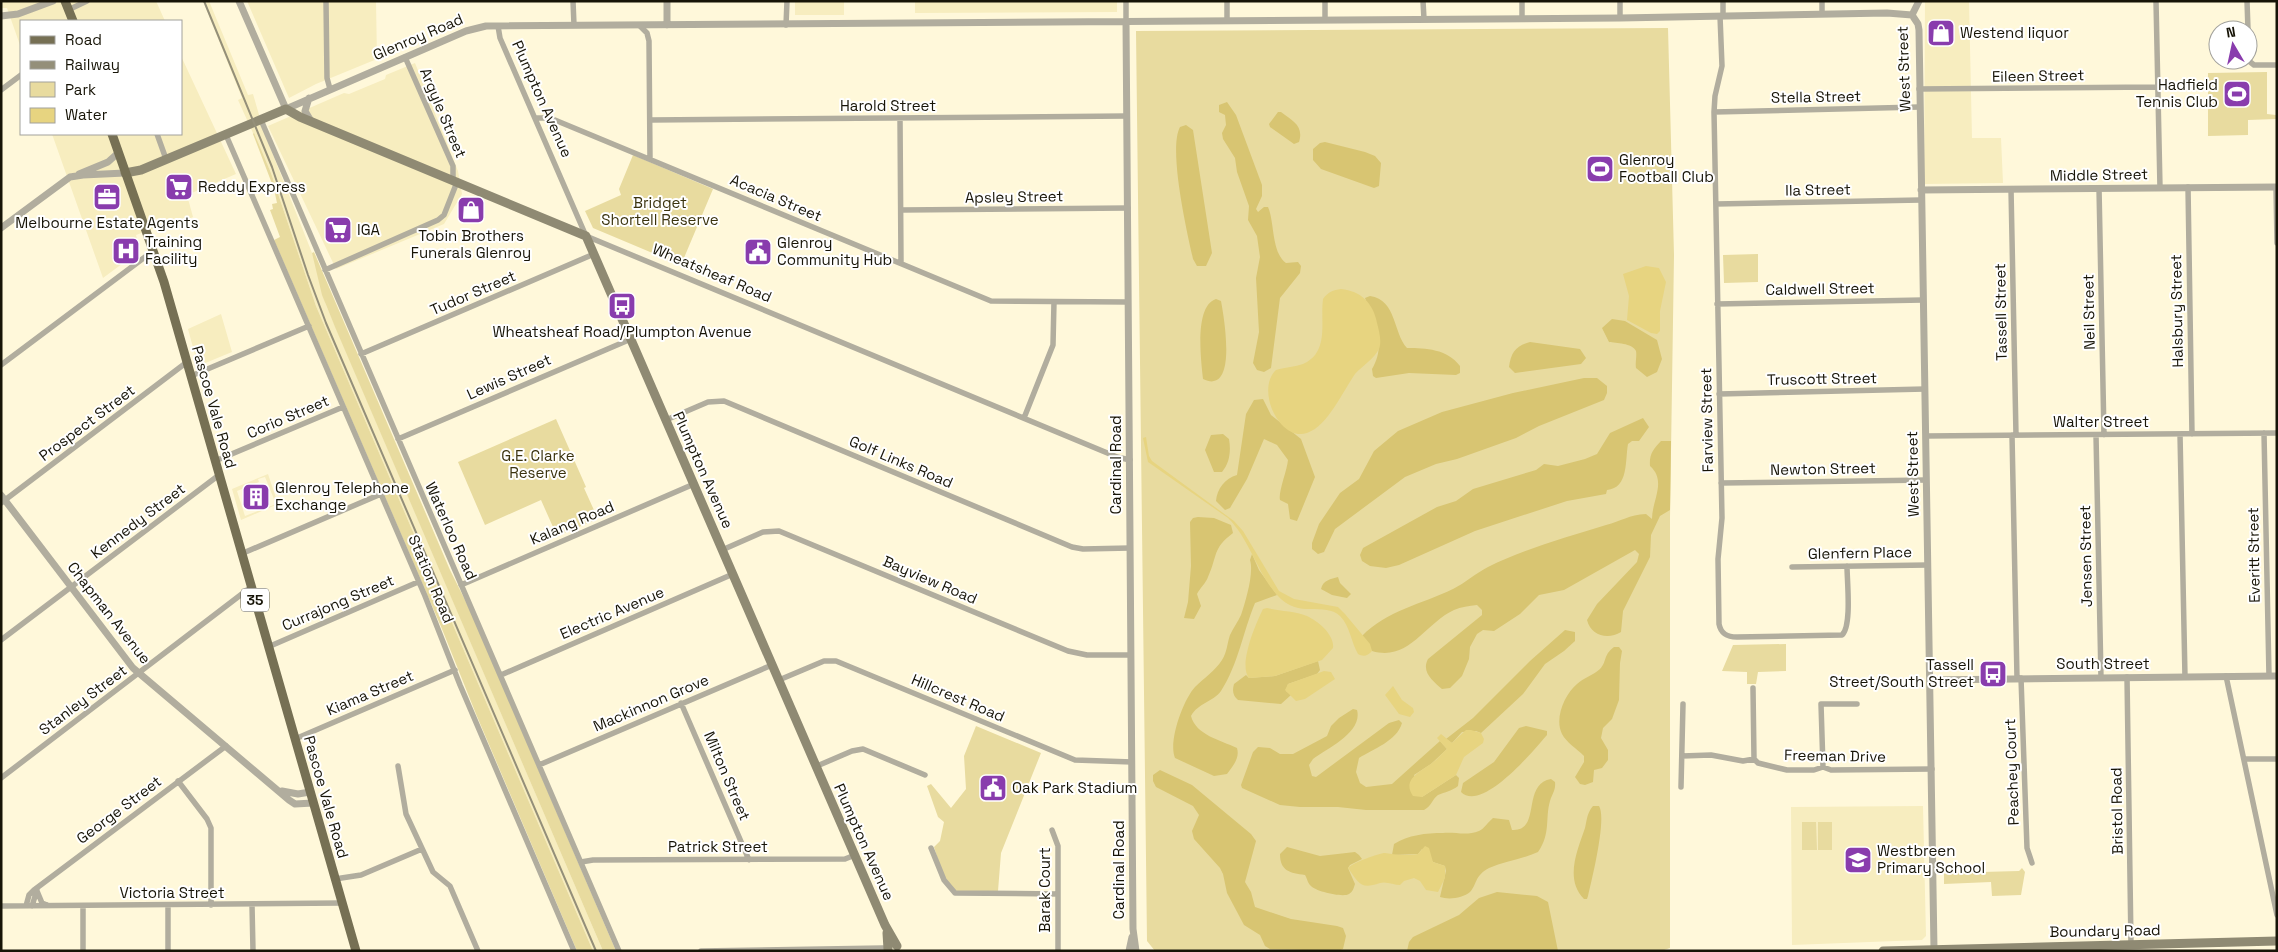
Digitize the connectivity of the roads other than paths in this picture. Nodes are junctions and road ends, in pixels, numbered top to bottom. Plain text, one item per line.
1 (53, 1) edge
2 (87, 1) edge
3 (240, 1) edge
4 (326, 1) edge
5 (574, 1) edge
6 (667, 1) edge
7 (787, 1) edge
8 (1126, 1) edge
9 (1227, 1) edge
10 (1325, 1) edge
11 (1423, 1) edge
12 (1522, 1) edge
13 (1620, 1) edge
14 (1723, 1) edge
15 (1822, 1) edge
16 (1918, 1) edge
17 (2156, 1) edge
18 (2247, 1) edge
19 (67, 5) edge
20 (1822, 14) junction
21 (1912, 15) junction
22 (1, 16) edge
23 (1722, 16) junction
24 (1522, 18) junction
25 (1620, 18) junction
26 (1424, 19) junction
27 (72, 20) edge
28 (1227, 20) junction
29 (1325, 20) junction
30 (2248, 20) edge
31 (1126, 21) junction
32 (639, 24) junction
33 (667, 24) junction
34 (574, 25) junction
35 (786, 25) junction
36 (498, 26) junction
37 (405, 57) junction
38 (2258, 65) edge
39 (2277, 65) edge
40 (20, 76) edge
41 (2158, 87) junction
42 (330, 89) junction
43 (1, 90) edge
44 (1919, 90) junction
45 (309, 98) junction
46 (1919, 107) junction
47 (286, 109) junction
48 (1714, 112) junction
49 (1127, 116) junction
50 (535, 118) junction
51 (900, 118) junction
52 (260, 120) junction
53 (650, 120) junction
54 (311, 122) junction
55 (112, 135) edge
56 (157, 135) edge
57 (226, 135) junction
58 (118, 152) junction
59 (650, 159) junction
60 (166, 160) junction
61 (125, 174) junction
62 (74, 176) junction
63 (455, 181) junction
64 (2188, 187) junction
65 (2276, 187) edge
66 (2099, 188) junction
67 (2160, 188) junction
68 (2012, 189) junction
69 (1921, 190) junction
70 (1921, 200) junction
71 (1716, 204) junction
72 (1128, 208) junction
73 (901, 210) junction
74 (1, 228) edge
75 (586, 236) junction
76 (2277, 243) edge
77 (152, 251) junction
78 (594, 254) junction
79 (901, 264) junction
80 (325, 270) junction
81 (1923, 300) junction
82 (1054, 302) junction
83 (1128, 302) junction
84 (1717, 304) junction
85 (309, 326) junction
86 (630, 339) junction
87 (361, 354) junction
88 (187, 362) junction
89 (1, 365) edge
90 (191, 376) junction
91 (1925, 390) junction
92 (1719, 394) junction
93 (343, 407) junction
94 (1024, 418) junction
95 (666, 420) junction
96 (2264, 433) junction
97 (2277, 433) edge
98 (2180, 434) junction
99 (2192, 434) junction
100 (2014, 435) junction
101 (2096, 435) junction
102 (2104, 435) junction
103 (1926, 436) junction
104 (398, 439) junction
105 (1130, 460) junction
106 (215, 461) junction
107 (219, 475) junction
108 (1926, 480) junction
109 (694, 484) junction
110 (1721, 484) junction
111 (381, 494) junction
112 (3, 499) edge
113 (1130, 548) junction
114 (722, 550) junction
115 (242, 554) junction
116 (1928, 565) junction
117 (1847, 566) junction
118 (1792, 567) dead end
119 (733, 574) junction
120 (418, 582) junction
121 (461, 585) junction
122 (71, 587) junction
123 (251, 587) junction
124 (1, 640) edge
125 (268, 647) junction
126 (1131, 655) junction
127 (772, 664) junction
128 (455, 670) junction
129 (138, 674) junction
130 (501, 674) junction
131 (2226, 676) junction
132 (2273, 676) edge
133 (2127, 677) junction
134 (2185, 677) junction
135 (2019, 678) junction
136 (2101, 678) junction
137 (779, 680) junction
138 (1930, 680) junction
139 (1753, 688) dead end
140 (682, 703) junction
141 (1683, 704) dead end
142 (1858, 704) dead end
143 (295, 739) junction
144 (225, 745) junction
145 (1682, 756) junction
146 (1754, 758) junction
147 (2245, 759) junction
148 (2277, 759) edge
149 (1132, 762) junction
150 (539, 765) junction
151 (398, 766) dead end
152 (817, 766) junction
153 (1823, 767) junction
154 (1932, 769) junction
155 (925, 775) dead end
156 (1, 778) edge
157 (178, 782) junction
158 (1682, 787) dead end
159 (279, 790) junction
160 (310, 792) junction
161 (313, 802) junction
162 (1052, 830) dead end
163 (931, 848) dead end
164 (422, 849) junction
165 (855, 855) junction
166 (749, 860) junction
167 (581, 862) junction
168 (2032, 863) dead end
169 (335, 879) junction
170 (38, 888) junction
171 (1058, 894) junction
172 (342, 903) junction
173 (211, 905) junction
174 (252, 905) junction
175 (1, 906) edge
176 (29, 906) junction
177 (48, 906) junction
178 (83, 906) junction
179 (168, 906) junction
180 (2277, 915) edge
181 (1133, 930) junction
182 (2277, 942) edge
183 (2131, 944) junction
184 (2183, 947) edge
185 (2086, 948) edge
186 (892, 949) edge
187 (1986, 949) edge
188 (872, 950) edge
189 (1934, 950) edge
190 (83, 951) edge
191 (168, 951) edge
192 (253, 951) edge
193 (356, 951) edge
194 (478, 951) edge
195 (574, 951) edge
196 (620, 951) edge
197 (701, 951) edge
198 (802, 951) edge
199 (1058, 951) edge
200 (1129, 951) edge
201 (1136, 951) edge
202 (1883, 951) edge

1 - 22 street
2 - 19 street
3 - 47 street
4 - 42 street
5 - 34 street
6 - 33 street
7 - 35 street
8 - 31 street, Cardinal Road
9 - 28 street
10 - 29 street
11 - 26 street
12 - 24 street
13 - 25 street
14 - 23 street, Farview Street
15 - 20 street
16 - 21 street, West Street
17 - 41 street
18 - 30 street
19 - 27 main road
20 - 21 street, Glenroy Road
20 - 23 street, Glenroy Road
21 - 44 street, West Street
23 - 25 street, Glenroy Road
23 - 48 street, Farview Street
24 - 25 street, Glenroy Road
24 - 26 street, Glenroy Road
26 - 29 street, Glenroy Road
28 - 29 street, Glenroy Road
28 - 31 street, Glenroy Road
31 - 35 street, Glenroy Road
31 - 49 street, Cardinal Road
32 - 33 street, Glenroy Road
32 - 34 street, Glenroy Road
32 - 53 street
33 - 35 street, Glenroy Road
34 - 36 street, Glenroy Road
36 - 37 street, Glenroy Road
36 - 50 street, Plumpton Avenue
37 - 42 street, Glenroy Road
37 - 63 street, Argyle Street
38 - 39 street
40 - 43 street
41 - 44 street, Eileen Street
41 - 67 street
42 - 45 street, Glenroy Road
44 - 46 street, West Street
45 - 47 street, Glenroy Road
45 - 54 street
46 - 48 street, Stella Street
46 - 69 street, West Street
47 - 52 main road, Glenroy Road
47 - 54 main road, Wheatsheaf Road
48 - 71 street, Farview Street
49 - 51 street, Harold Street
49 - 72 street, Cardinal Road
50 - 59 street, Acacia Street
50 - 75 street, Plumpton Avenue
51 - 53 street, Harold Street
51 - 73 street
52 - 57 main road, Glenroy Road
52 - 80 street, Waterloo Road
53 - 59 street
54 - 63 main road, Wheatsheaf Road
55 - 58 main road, Pascoe Vale Road / 35
56 - 60 street
57 - 60 main road, Glenroy Road
57 - 85 street, Station Road
58 - 61 main road, Pascoe Vale Road / 35
58 - 62 street
59 - 79 street, Acacia Street
60 - 61 main road, Glenroy Road
61 - 62 street
61 - 77 main road, Pascoe Vale Road / 35
62 - 74 street
63 - 75 main road, Wheatsheaf Road
63 - 80 street
64 - 65 street, Middle Street
64 - 67 street, Middle Street
64 - 99 street, Halsbury Street
65 - 76 street
66 - 67 street, Middle Street
66 - 68 street, Middle Street
66 - 102 street, Neil Street
68 - 69 street, Middle Street
68 - 100 street, Tassell Street
69 - 70 street, West Street
70 - 71 street, Ila Street
70 - 81 street, West Street
71 - 84 street, Farview Street
72 - 73 street, Apsley Street
72 - 83 street, Cardinal Road
73 - 79 street
75 - 78 main road, Plumpton Avenue
75 - 94 street, Wheatsheaf Road
77 - 88 main road, Pascoe Vale Road / 35
77 - 89 street
78 - 86 main road, Plumpton Avenue
78 - 87 street, Tudor Street
79 - 82 street, Acacia Street
80 - 87 street, Waterloo Road
81 - 84 street, Caldwell Street
81 - 91 street, West Street
82 - 83 street, Acacia Street
82 - 94 street
83 - 105 street, Cardinal Road
84 - 92 street, Farview Street
85 - 90 street
85 - 93 street, Station Road
86 - 95 main road, Plumpton Avenue
86 - 104 street, Lewis Street
87 - 104 street, Waterloo Road
88 - 90 main road, Pascoe Vale Road / 35
88 - 112 street, Prospect Street
90 - 106 main road, Pascoe Vale Road / 35
91 - 92 street, Truscott Street
91 - 103 street, West Street
92 - 110 street, Farview Street
93 - 106 street, Corio Street
93 - 111 street, Station Road
94 - 105 street, Wheatsheaf Road
95 - 109 main road, Plumpton Avenue
95 - 113 street, Golf Links Road
96 - 97 street, Walter Street
96 - 99 street, Walter Street
96 - 132 street, Everitt Street
98 - 99 street, Walter Street
98 - 102 street, Walter Street
98 - 134 street
100 - 101 street, Walter Street
100 - 103 street, Walter Street
100 - 135 street, Tassell Street
101 - 102 street, Walter Street
101 - 136 street, Jensen Street
103 - 108 street, West Street
104 - 121 street, Waterloo Road
105 - 113 street, Cardinal Road
106 - 107 main road, Pascoe Vale Road / 35
107 - 115 main road, Pascoe Vale Road / 35
107 - 122 street, Kennedy Street
108 - 110 street, Newton Street
108 - 116 street, West Street
109 - 114 main road, Plumpton Avenue
109 - 121 street, Kalang Road
110 - 117 street, Farview Street
111 - 115 street
111 - 120 street, Station Road
112 - 122 street, Chapman Avenue
113 - 126 street, Cardinal Road
114 - 119 main road, Plumpton Avenue
114 - 126 street, Bayview Road
115 - 123 main road, Pascoe Vale Road / 35
116 - 117 street, Glenfern Place
116 - 138 street, West Street
117 - 118 street, Glenfern Place
119 - 127 main road, Plumpton Avenue
119 - 130 street, Electric Avenue
120 - 125 street, Currajong Street
120 - 128 street, Station Road
121 - 130 street, Waterloo Road
122 - 124 street, Kennedy Street
122 - 129 street, Chapman Avenue
123 - 125 main road, Pascoe Vale Road / 35
123 - 129 street, Stanley Street
125 - 143 main road, Pascoe Vale Road / 35
126 - 149 street, Cardinal Road
127 - 137 main road, Plumpton Avenue
127 - 140 street, Mackinnon Grove
128 - 143 street, Kiama Street
128 - 195 street, Station Road
129 - 144 street, Chapman Avenue
129 - 156 street, Stanley Street
130 - 150 street, Waterloo Road
131 - 132 street, South Street
131 - 134 street, South Street
131 - 147 street
133 - 134 street, South Street
133 - 136 street, South Street
133 - 183 street, Bristol Road
135 - 136 street, South Street
135 - 138 street, South Street
135 - 168 street, Peachey Court
137 - 149 street, Hillcrest Road
137 - 152 main road, Plumpton Avenue
138 - 154 street, West Street
139 - 146 street
140 - 150 street, Mackinnon Grove
140 - 166 street, Milton Street
141 - 145 street
142 - 153 street
143 - 160 main road, Pascoe Vale Road / 35
144 - 157 street, George Street
144 - 159 street, Chapman Avenue
145 - 146 street, Freeman Drive
145 - 158 street
146 - 153 street, Freeman Drive
147 - 148 street
147 - 180 street
149 - 181 street, Cardinal Road
150 - 167 street, Waterloo Road
151 - 164 street
152 - 155 street
152 - 165 main road, Plumpton Avenue
153 - 154 street, Freeman Drive
154 - 189 street, West Street
157 - 170 street, George Street
157 - 173 street
159 - 160 street
159 - 161 street, Chapman Avenue
160 - 161 main road, Pascoe Vale Road / 35
161 - 169 main road, Pascoe Vale Road / 35
162 - 171 street, Barak Court
163 - 171 street
164 - 169 street
164 - 194 street
165 - 166 street, Patrick Street
165 - 186 main road, Plumpton Avenue
166 - 167 street, Patrick Street
167 - 196 street, Waterloo Road
169 - 172 main road, Pascoe Vale Road / 35
170 - 176 street, George Street
170 - 177 street
171 - 199 street, Barak Court
172 - 174 street, Victoria Street
172 - 193 main road, Pascoe Vale Road / 35
173 - 174 street, Victoria Street
173 - 179 street, Victoria Street
174 - 192 street
175 - 176 street, Victoria Street
176 - 177 street, Victoria Street
177 - 178 street, Victoria Street
178 - 179 street, Victoria Street
178 - 190 street
179 - 191 street
181 - 200 street, Cardinal Road
181 - 201 street, Cardinal Road
182 - 184 main road, Boundary Road
183 - 184 main road, Boundary Road
183 - 185 main road, Boundary Road
185 - 187 main road, Boundary Road
186 - 188 street
187 - 189 main road, Boundary Road
188 - 198 street
189 - 202 main road, Boundary Road
197 - 198 street

